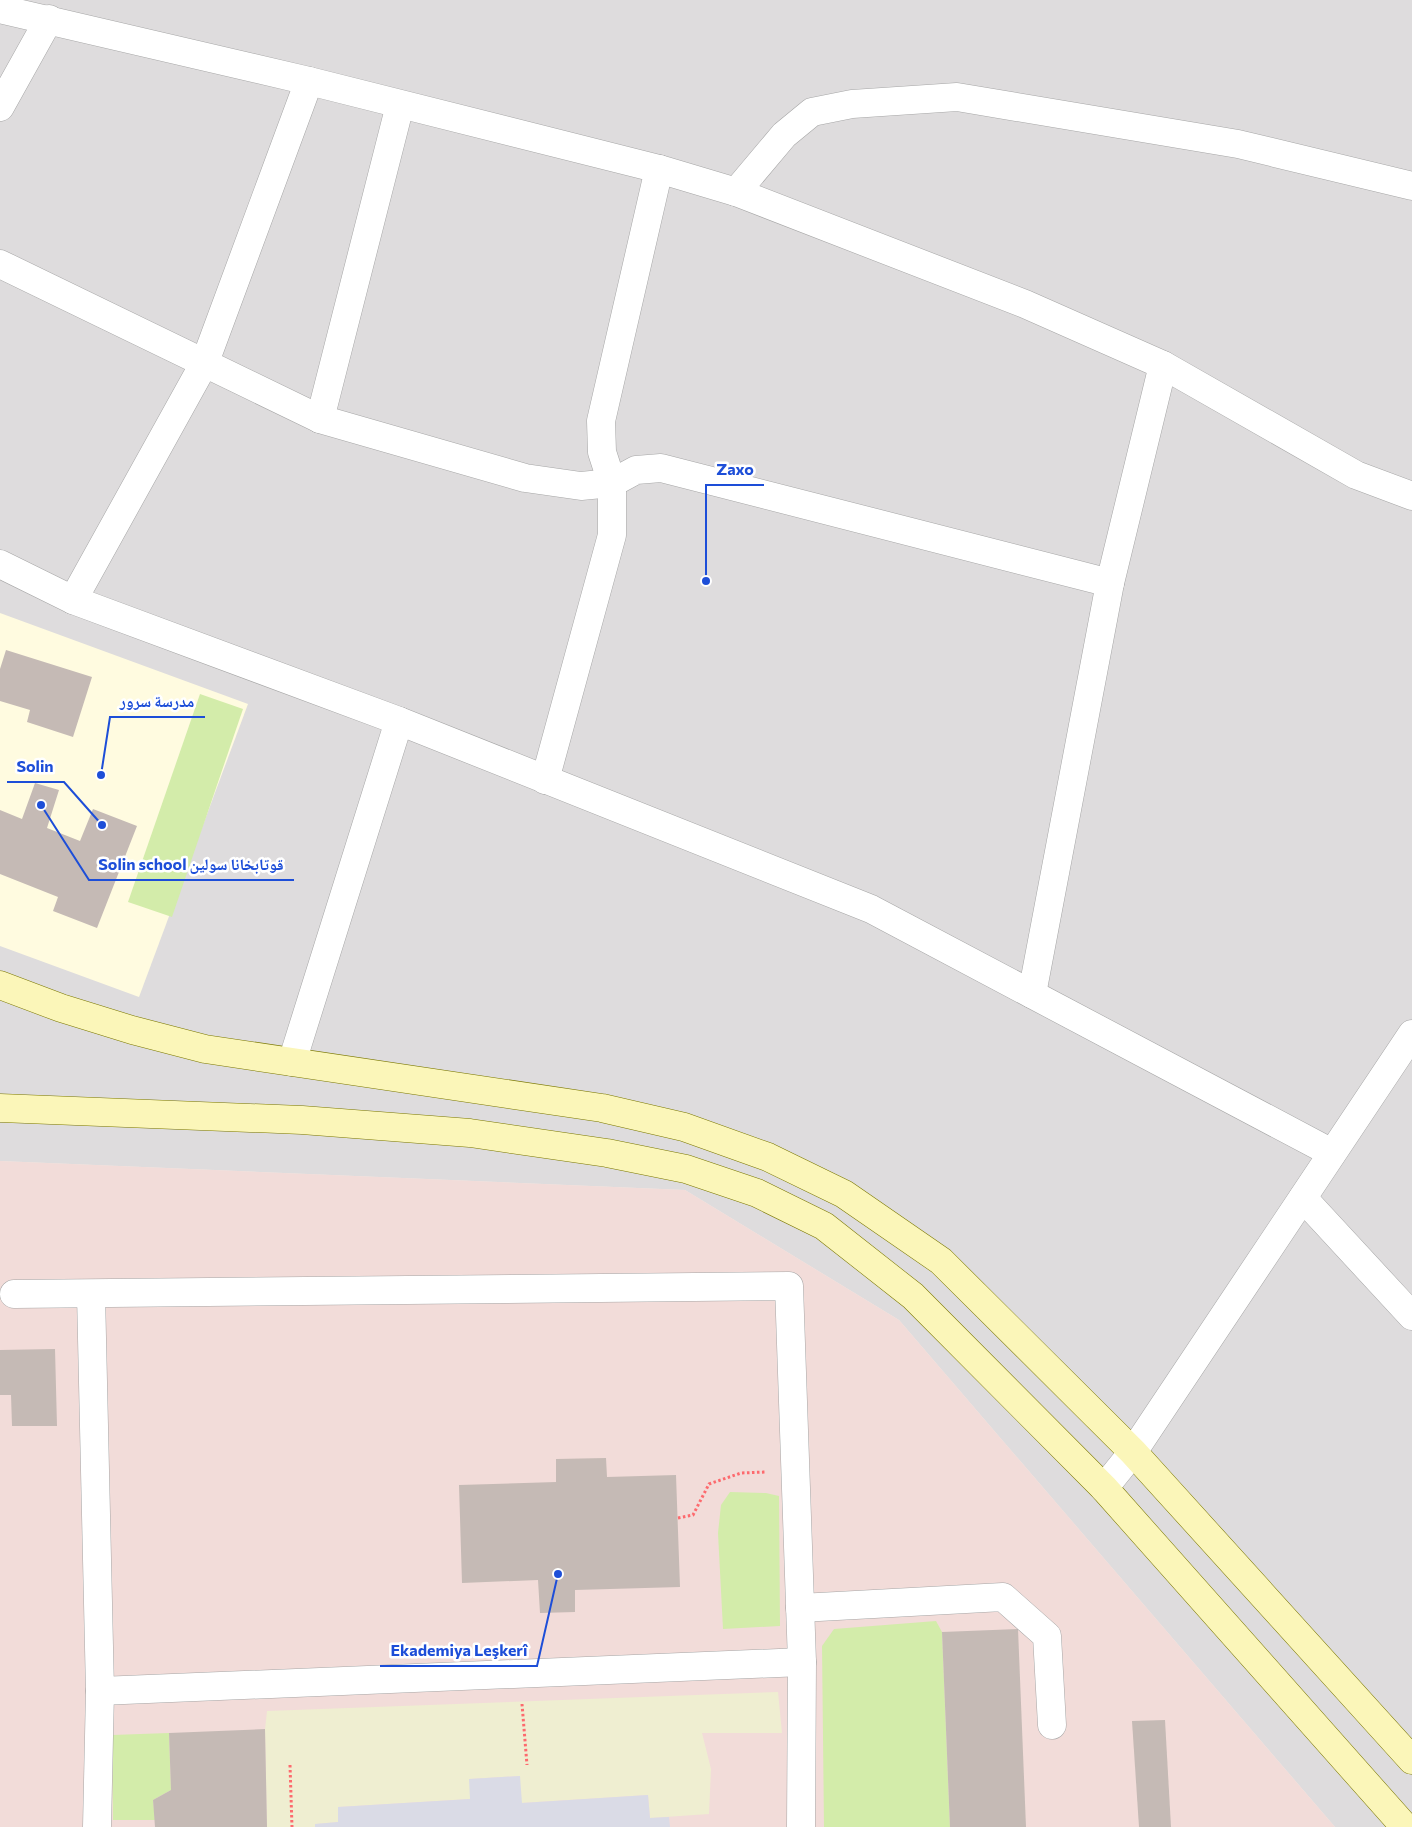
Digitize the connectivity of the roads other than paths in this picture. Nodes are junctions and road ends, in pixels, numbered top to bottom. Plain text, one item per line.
1 (0, 9) edge
2 (49, 19) junction
3 (309, 81) junction
4 (400, 105) junction
5 (0, 107) edge
6 (659, 169) junction
7 (1412, 186) edge
8 (736, 192) junction
9 (0, 264) edge
10 (206, 362) junction
11 (1163, 365) junction
12 (320, 418) junction
13 (612, 482) junction
14 (1412, 496) edge
15 (0, 564) edge
16 (1110, 583) junction
17 (73, 600) junction
18 (399, 721) junction
19 (545, 780) junction
20 (0, 985) edge
21 (1032, 994) junction
22 (1412, 1034) edge
23 (292, 1062) junction
24 (0, 1108) edge
25 (1332, 1154) junction
26 (1303, 1198) junction
27 (14, 1294) dead end
28 (91, 1294) junction
29 (1412, 1316) edge
30 (1133, 1452) junction
31 (1104, 1488) junction
32 (800, 1608) junction
33 (802, 1662) junction
34 (100, 1691) junction
35 (1052, 1725) dead end
36 (1412, 1760) edge
37 (97, 1827) edge
38 (802, 1827) edge
39 (1405, 1827) edge

1 - 2 street
2 - 3 street
2 - 5 street
3 - 4 street
3 - 10 street
4 - 6 street
4 - 12 street
6 - 8 street
6 - 13 street
7 - 8 street
8 - 11 street
9 - 10 street
10 - 12 street
10 - 17 street
11 - 14 street
11 - 16 street
12 - 13 street
13 - 16 street
13 - 19 street
15 - 17 street
16 - 21 street
17 - 18 street
18 - 19 street
18 - 23 street
19 - 21 street
20 - 23 main road
21 - 25 street
22 - 25 street
23 - 30 main road
24 - 31 main road
25 - 26 street
26 - 29 street
26 - 30 street
27 - 28 street
28 - 32 street
28 - 34 street
30 - 31 street
30 - 36 main road
31 - 39 main road
32 - 33 street
32 - 35 street
33 - 34 street
33 - 38 street
34 - 37 street

